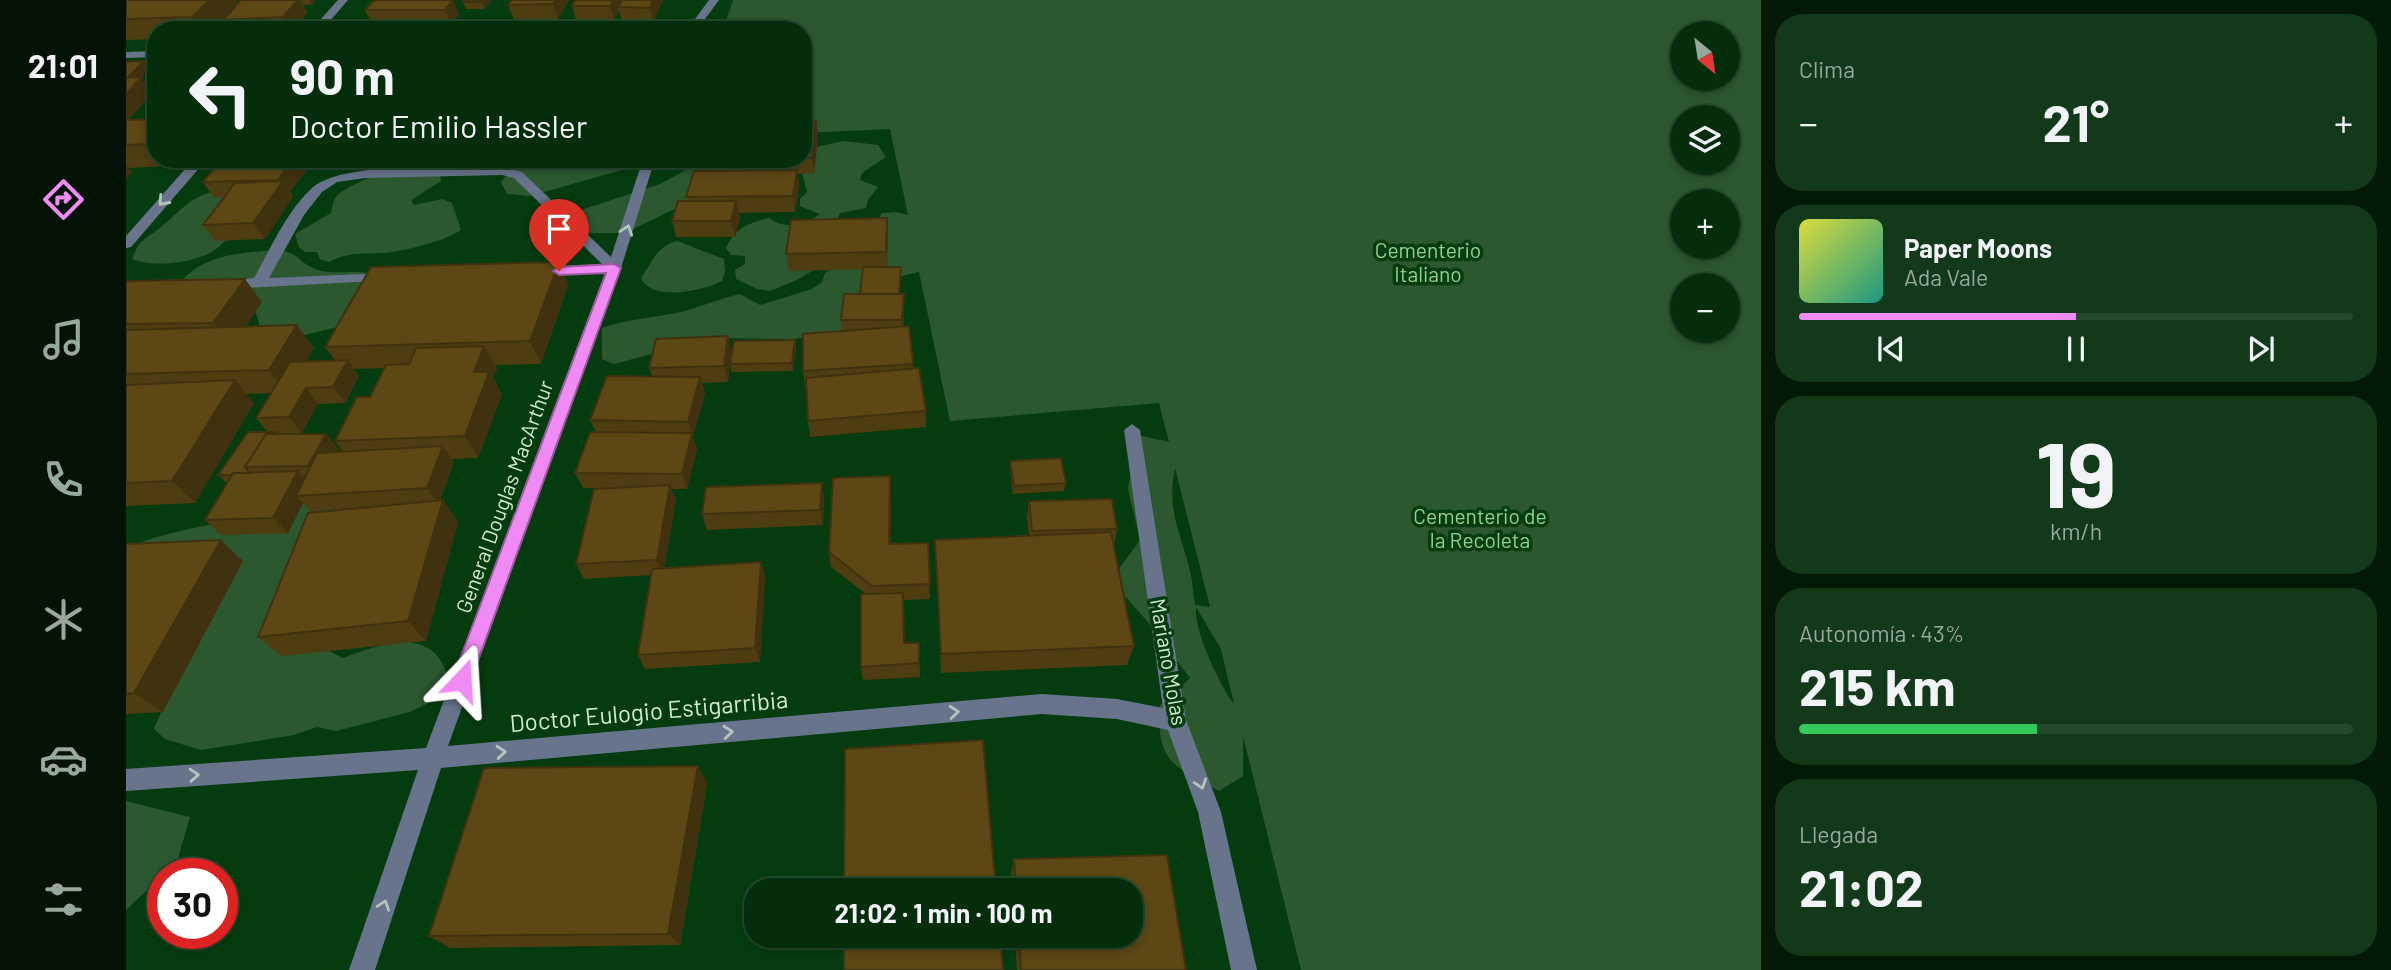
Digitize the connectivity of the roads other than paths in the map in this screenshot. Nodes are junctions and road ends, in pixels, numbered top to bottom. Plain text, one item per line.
1 (343, 0) edge
2 (714, 0) edge
3 (324, 21) edge
4 (699, 21) edge
5 (147, 54) edge
6 (126, 55) edge
7 (193, 168) edge
8 (646, 168) edge
9 (126, 244) edge
10 (614, 268) junction
11 (519, 272) edge
12 (409, 276) edge
13 (259, 282) junction
14 (206, 285) edge
15 (1132, 430) dead end
16 (1175, 721) junction
17 (433, 758) junction
18 (126, 780) edge
19 (362, 970) edge
20 (1244, 970) edge

1 - 3 street
2 - 4 street
5 - 6 street
7 -> 9 street
10 -> 8 street, General Douglas MacArthur
10 - 11 street
10 - 13 street
10 - 17 street, General Douglas MacArthur
12 - 13 street
13 - 14 street
15 - 16 street, Mariano Molas
17 -> 16 street, Doctor Eulogio Estigarribia
16 -> 20 street, Mariano Molas
18 -> 17 street, Doctor Eulogio Estigarribia
19 -> 17 street, General Douglas MacArthur

